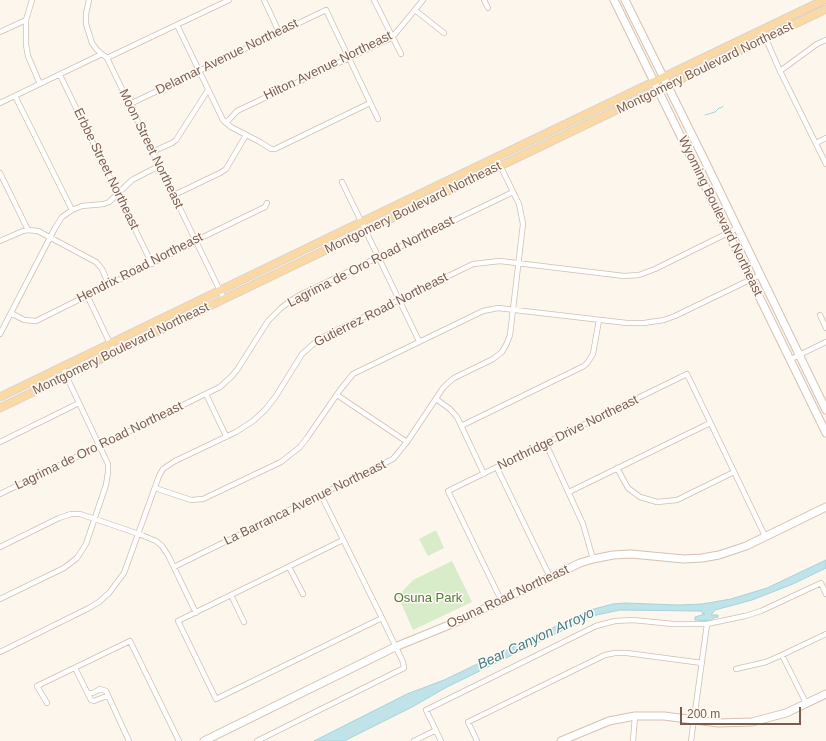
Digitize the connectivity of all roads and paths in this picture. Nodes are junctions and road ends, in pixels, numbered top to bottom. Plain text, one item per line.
1 (32, 0) edge
2 (89, 0) edge
3 (229, 0) edge
4 (264, 0) edge
5 (374, 0) edge
6 (423, 0) edge
7 (484, 0) edge
8 (614, 0) edge
9 (625, 0) edge
10 (824, 0) edge
11 (488, 8) dead end
12 (826, 9) edge
13 (415, 10) junction
14 (26, 20) junction
15 (177, 25) junction
16 (762, 30) junction
17 (0, 32) edge
18 (279, 32) junction
19 (444, 33) dead end
20 (748, 36) junction
21 (393, 37) junction
22 (765, 39) junction
23 (826, 40) edge
24 (102, 54) junction
25 (402, 54) dead end
26 (107, 58) junction
27 (350, 58) junction
28 (713, 64) junction
29 (198, 71) junction
30 (780, 71) junction
31 (60, 75) junction
32 (663, 76) junction
33 (654, 81) junction
34 (40, 84) junction
35 (668, 86) junction
36 (208, 90) junction
37 (658, 90) junction
38 (15, 96) junction
39 (0, 103) edge
40 (370, 103) junction
41 (128, 105) junction
42 (378, 119) dead end
43 (226, 123) junction
44 (246, 135) junction
45 (826, 138) edge
46 (816, 143) junction
47 (152, 152) junction
48 (496, 157) junction
49 (826, 164) edge
50 (159, 166) junction
51 (500, 166) junction
52 (0, 173) edge
53 (342, 182) dead end
54 (513, 192) junction
55 (118, 194) junction
56 (174, 195) junction
57 (267, 203) dead end
58 (72, 210) junction
59 (362, 222) junction
60 (737, 228) junction
61 (28, 230) junction
62 (366, 230) junction
63 (728, 234) junction
64 (50, 238) junction
65 (0, 241) edge
66 (196, 241) junction
67 (379, 257) junction
68 (519, 263) junction
69 (152, 264) junction
70 (760, 275) junction
71 (751, 279) junction
72 (109, 285) junction
73 (220, 290) junction
74 (88, 296) junction
75 (224, 299) junction
76 (399, 300) junction
77 (513, 310) junction
78 (11, 313) junction
79 (820, 315) dead end
80 (599, 320) junction
81 (826, 328) edge
82 (0, 334) edge
83 (419, 342) junction
84 (826, 342) edge
85 (110, 343) junction
86 (114, 352) junction
87 (799, 355) junction
88 (791, 359) junction
89 (62, 367) junction
90 (66, 376) junction
91 (206, 394) junction
92 (337, 395) junction
93 (0, 397) edge
94 (436, 398) junction
95 (79, 403) junction
96 (0, 408) edge
97 (826, 410) edge
98 (710, 423) junction
99 (461, 426) junction
100 (826, 433) edge
101 (226, 436) junction
102 (0, 442) edge
103 (407, 442) junction
104 (546, 444) junction
105 (100, 446) junction
106 (497, 468) junction
107 (617, 468) junction
108 (734, 472) junction
109 (484, 474) junction
110 (155, 488) junction
111 (569, 492) junction
112 (0, 494) edge
113 (321, 495) junction
114 (826, 508) edge
115 (94, 519) junction
116 (139, 534) junction
117 (765, 536) junction
118 (343, 540) junction
119 (0, 547) edge
120 (593, 559) junction
121 (174, 567) junction
122 (289, 567) junction
123 (550, 577) junction
124 (303, 594) dead end
125 (826, 594) edge
126 (231, 595) junction
127 (0, 599) edge
128 (501, 600) junction
129 (196, 612) junction
130 (382, 618) junction
131 (244, 622) dead end
132 (707, 624) junction
133 (826, 634) edge
134 (395, 647) junction
135 (0, 652) edge
136 (782, 655) junction
137 (702, 663) junction
138 (75, 668) junction
139 (736, 669) dead end
140 (88, 693) junction
141 (826, 694) edge
142 (108, 697) junction
143 (47, 703) dead end
144 (806, 704) junction
145 (635, 716) junction
146 (694, 720) junction
147 (436, 730) junction
148 (129, 741) edge
149 (179, 741) edge
150 (204, 741) edge
151 (257, 741) edge
152 (414, 741) edge
153 (441, 741) edge
154 (477, 741) edge
155 (561, 741) edge
156 (633, 741) edge
157 (691, 741) edge

1 - 14 street
2 - 24 street, Moon Street Northeast
3 - 15 street
4 - 18 street
5 - 21 street
6 - 13 street, Hilton Avenue Northeast
7 - 11 street
8 - 33 street, Wyoming Boulevard Northeast
9 - 32 street, Wyoming Boulevard Northeast
10 - 16 main road, Montgomery Boulevard Northeast
12 - 22 main road, Montgomery Boulevard Northeast
13 - 19 street
13 - 21 street, Hilton Avenue Northeast
14 - 17 street
14 - 34 street
15 - 26 street
15 - 29 street
16 - 20 main road, Montgomery Boulevard Northeast
16 - 22 street
18 - 27 street, Delamar Avenue Northeast
18 - 29 street, Delamar Avenue Northeast
20 - 28 main road
20 - 32 main road, Montgomery Boulevard Northeast
21 - 25 street
21 - 27 street, Hilton Avenue Northeast
22 - 28 main road, Montgomery Boulevard Northeast
22 - 30 street
23 - 30 street
24 - 26 street, Moon Street Northeast
24 - 31 street
26 - 41 street, Moon Street Northeast
27 - 40 street
27 - 43 street, Hilton Avenue Northeast
28 - 35 main road, Montgomery Boulevard Northeast
29 - 36 street
29 - 41 street, Delamar Avenue Northeast
30 - 46 street
31 - 34 street
31 - 55 street, Erbbe Street Northeast
32 - 33 main road, Montgomery Boulevard Northeast
32 - 35 street, Wyoming Boulevard Northeast
33 - 37 street, Wyoming Boulevard Northeast
33 - 48 main road, Montgomery Boulevard Northeast
34 - 38 street
35 - 37 main road, Montgomery Boulevard Northeast
35 - 60 street, Wyoming Boulevard Northeast
36 - 43 street
36 - 47 street
37 - 51 main road, Montgomery Boulevard Northeast
37 - 63 street, Wyoming Boulevard Northeast
38 - 39 street
38 - 58 street
40 - 42 street
40 - 44 street
41 - 47 street, Moon Street Northeast
43 - 44 street
44 - 56 street
45 - 46 street
46 - 49 street
47 - 50 street, Moon Street Northeast
48 - 51 street, La Barranca Avenue Northeast
48 - 59 main road, Montgomery Boulevard Northeast
50 - 55 street
50 - 56 street, Moon Street Northeast
51 - 54 street, La Barranca Avenue Northeast
51 - 62 main road, Montgomery Boulevard Northeast
52 - 61 street
53 - 59 street
54 - 67 street, Lagrima de Oro Road Northeast
54 - 68 street, La Barranca Avenue Northeast
55 - 58 street
55 - 69 street, Erbbe Street Northeast
56 - 66 street, Moon Street Northeast
57 - 66 street, Hendrix Road Northeast
58 - 64 street
59 - 62 street
59 - 73 main road, Montgomery Boulevard Northeast
60 - 63 street, Gutierrez Road Northeast
60 - 70 street, Wyoming Boulevard Northeast
61 - 64 street
61 - 65 street
62 - 67 street
62 - 75 main road, Montgomery Boulevard Northeast
63 - 68 street, Gutierrez Road Northeast
63 - 71 street, Wyoming Boulevard Northeast
64 - 72 street
64 - 78 street
66 - 69 street, Hendrix Road Northeast
66 - 73 street, Moon Street Northeast
67 - 76 street
67 - 91 street, Lagrima de Oro Road Northeast
68 - 76 street, Gutierrez Road Northeast
68 - 77 street, La Barranca Avenue Northeast
69 - 72 street, Hendrix Road Northeast
70 - 71 street
70 - 87 street, Wyoming Boulevard Northeast
71 - 80 street
71 - 88 street, Wyoming Boulevard Northeast
72 - 74 street, Hendrix Road Northeast
73 - 75 street, Moon Street Northeast
73 - 85 main road, Montgomery Boulevard Northeast
74 - 78 street, Hendrix Road Northeast
74 - 85 street
75 - 86 main road, Montgomery Boulevard Northeast
76 - 83 street
76 - 101 street, Gutierrez Road Northeast
77 - 80 street
77 - 83 street
77 - 94 street, La Barranca Avenue Northeast
78 - 82 street
79 - 81 street
80 - 99 street
83 - 92 street
84 - 87 street
85 - 86 street
85 - 89 main road, Montgomery Boulevard Northeast
86 - 90 main road, Montgomery Boulevard Northeast
87 - 88 street
87 - 97 street, Wyoming Boulevard Northeast
88 - 100 street, Wyoming Boulevard Northeast
89 - 90 street
89 - 93 main road, Montgomery Boulevard Northeast
90 - 95 street
90 - 96 main road, Montgomery Boulevard Northeast
91 - 101 street
91 - 105 street, Lagrima de Oro Road Northeast
92 - 103 street
92 - 110 street
94 - 99 street
94 - 103 street, La Barranca Avenue Northeast
95 - 102 street
95 - 105 street
98 - 104 street, Northridge Drive Northeast
98 - 107 street
98 - 108 street
99 - 109 street
101 - 110 street, Gutierrez Road Northeast
103 - 113 street, La Barranca Avenue Northeast
104 - 106 street, Northridge Drive Northeast
104 - 111 street
105 - 112 street, Lagrima de Oro Road Northeast
105 - 115 street
106 - 109 street, Northridge Drive Northeast
106 - 123 street
107 - 108 street
107 - 111 street
108 - 117 street
109 - 128 street, Northridge Drive Northeast
110 - 116 street, Gutierrez Road Northeast
111 - 120 street
113 - 118 street
113 - 121 street, La Barranca Avenue Northeast
114 - 117 street, Osuna Road Northeast
115 - 116 street
115 - 119 street
115 - 127 street
116 - 121 street
116 - 135 street, Gutierrez Road Northeast
117 - 120 street, Osuna Road Northeast
118 - 122 street
118 - 130 street
120 - 123 street, Osuna Road Northeast
121 - 129 street
122 - 124 street
122 - 126 street
123 - 128 street, Osuna Road Northeast
125 - 132 street
126 - 129 street
126 - 131 street
128 - 134 street, Osuna Road Northeast
129 - 130 street
130 - 134 street
132 - 137 street
132 - 147 street
133 - 136 street
134 - 150 street, Osuna Road Northeast
134 - 151 street
136 - 139 street
136 - 144 street
137 - 146 street
137 - 154 street
138 - 140 street
138 - 143 street
138 - 149 street
140 - 142 street
140 - 142 street
141 - 144 street
142 - 148 street
144 - 146 street
145 - 146 street
145 - 155 street
145 - 156 street
146 - 157 street
147 - 152 street
147 - 153 street

